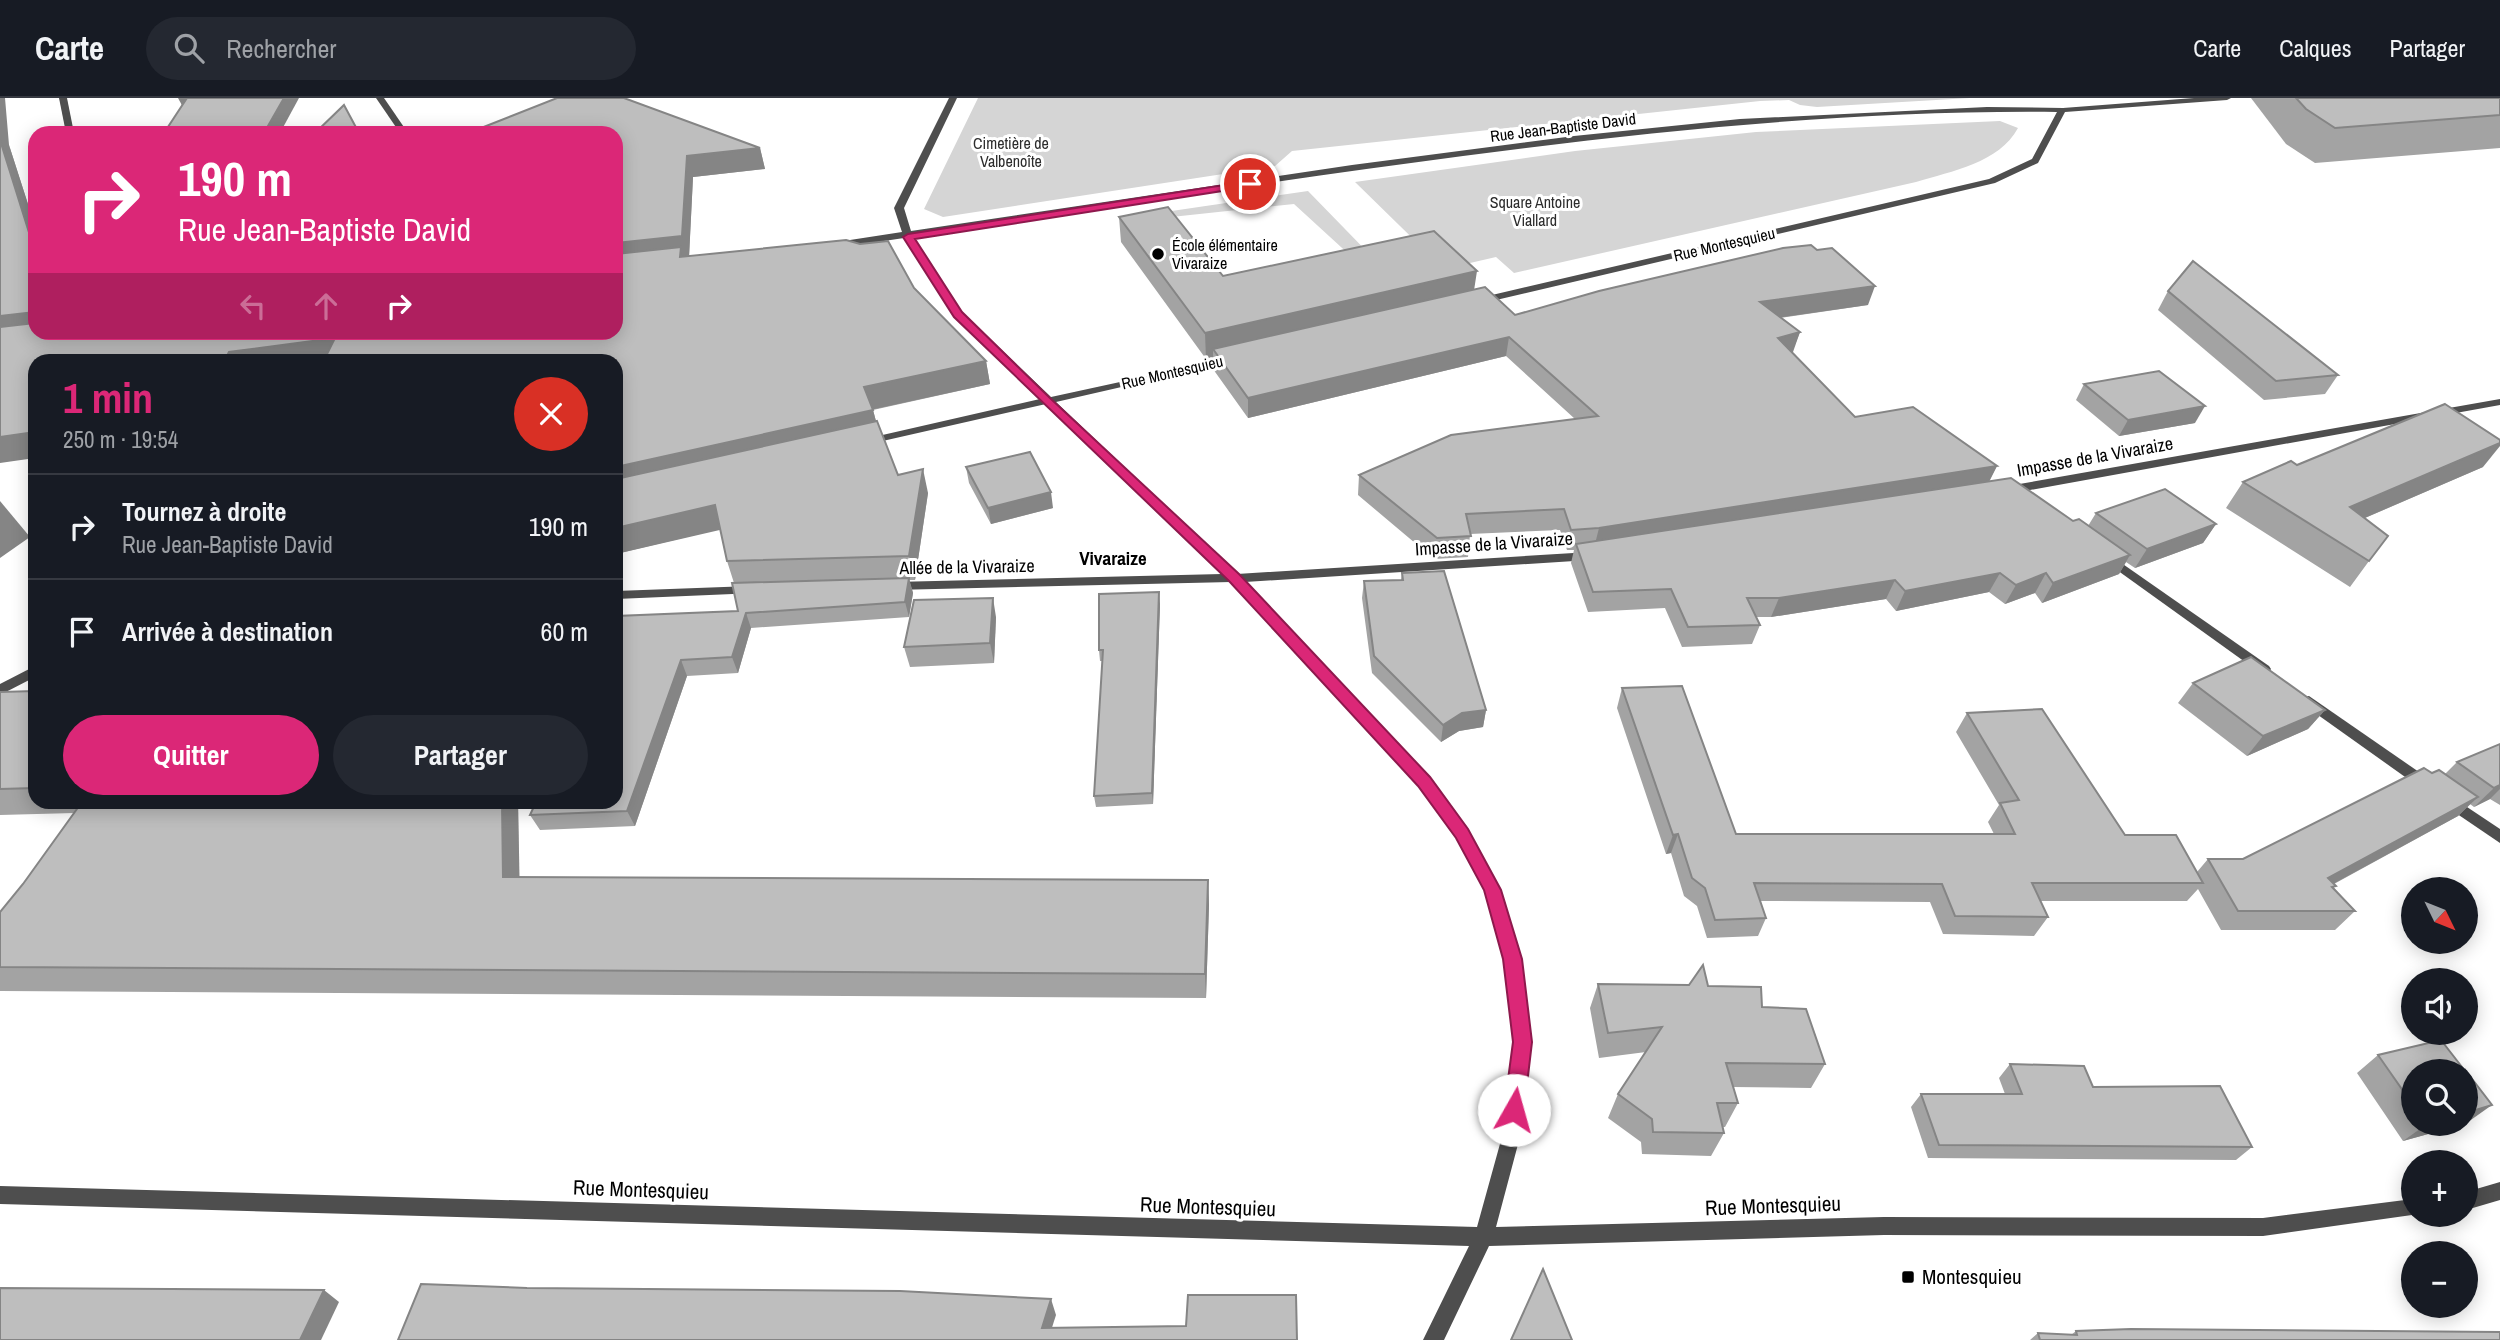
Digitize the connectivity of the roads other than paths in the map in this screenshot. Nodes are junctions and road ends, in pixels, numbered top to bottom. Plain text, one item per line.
1 (63, 98) edge
2 (380, 98) edge
3 (953, 98) edge
4 (2057, 98) edge
5 (2227, 98) edge
6 (2063, 110) junction
7 (69, 126) edge
8 (399, 126) edge
9 (908, 237) junction
10 (828, 246) edge
11 (1463, 304) edge
12 (1246, 355) edge
13 (1046, 402) junction
14 (2500, 402) edge
15 (858, 444) edge
16 (2011, 493) edge
17 (2091, 546) edge
18 (1607, 553) edge
19 (1234, 578) junction
20 (881, 587) edge
21 (761, 590) edge
22 (623, 595) edge
23 (28, 675) edge
24 (2273, 675) edge
25 (0, 690) edge
26 (2295, 691) edge
27 (2500, 837) edge
28 (2500, 1191) edge
29 (0, 1195) edge
30 (2478, 1197) edge
31 (2401, 1210) edge
32 (1484, 1237) junction
33 (1433, 1340) edge

1 - 7 street
2 - 8 street
3 - 9 street
4 - 6 street
5 - 6 street, Rue Jean-Baptiste David
6 - 9 street, Rue Jean-Baptiste David
6 - 11 street, Rue Montesquieu
9 - 10 street, Rue Jean-Baptiste David
9 - 13 street
12 - 13 street, Rue Montesquieu
13 - 15 street, Rue Montesquieu
13 - 19 street
14 - 16 street, Impasse de la Vivaraize
17 - 24 street
18 - 19 street, Impasse de la Vivaraize
19 - 20 street, Allée de la Vivaraize
19 - 32 street
21 - 22 street
23 - 25 street
26 - 27 street
28 - 30 street
29 - 32 street, Rue Montesquieu
31 - 32 street, Rue Montesquieu
32 - 33 street

